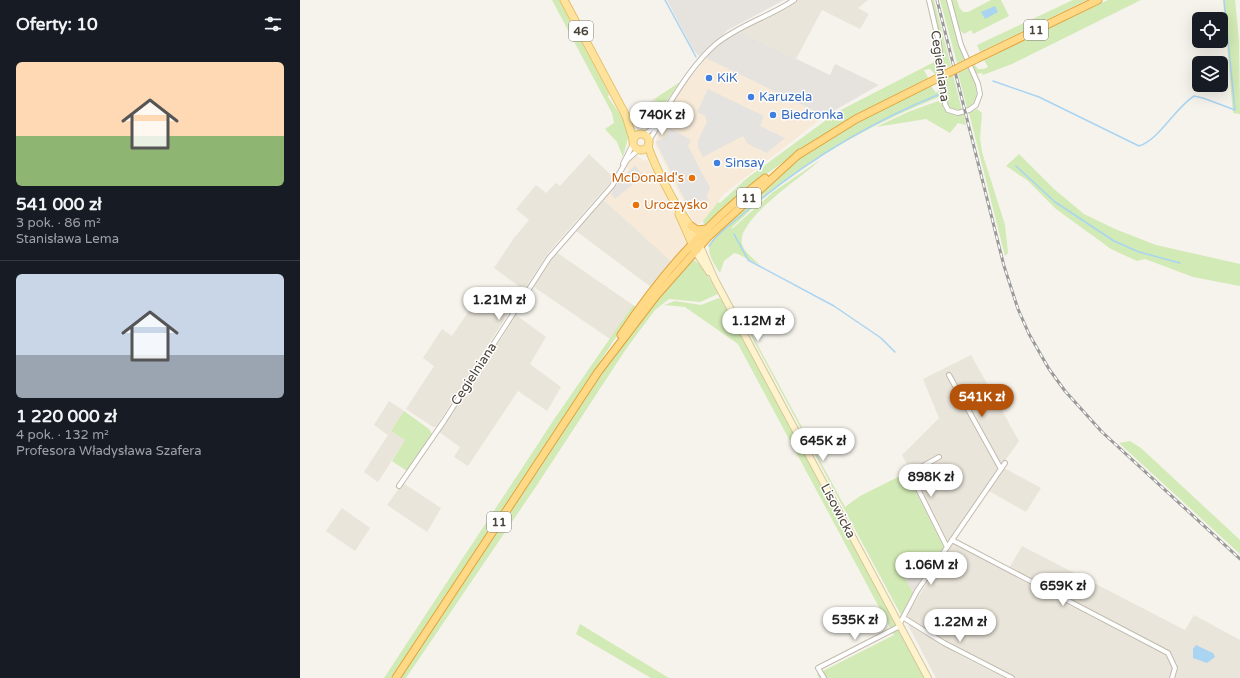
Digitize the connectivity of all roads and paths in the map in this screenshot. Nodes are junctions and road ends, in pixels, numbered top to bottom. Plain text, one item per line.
1 (564, 0) edge
2 (794, 0) edge
3 (928, 0) edge
4 (950, 0) edge
5 (1098, 0) edge
6 (626, 116) junction
7 (659, 123) junction
8 (646, 139) junction
9 (636, 146) junction
10 (800, 153) junction
11 (622, 168) junction
12 (660, 174) junction
13 (675, 203) junction
14 (691, 226) junction
15 (707, 229) junction
16 (696, 245) junction
17 (949, 375) dead end
18 (939, 457) dead end
19 (1005, 463) dead end
20 (1001, 469) junction
21 (399, 486) dead end
22 (952, 540) junction
23 (947, 547) junction
24 (904, 618) junction
25 (900, 624) junction
26 (396, 678) edge
27 (824, 678) edge
28 (928, 678) edge
29 (1012, 678) edge
30 (1172, 678) edge

1 - 6 main road, 46
2 - 7 street
3 - 4 street, Cegielniana
5 - 10 highway, 11, bridge
6 - 8 main road, 46
6 - 9 main road, 46
7 - 8 street
7 - 8 street
8 - 9 main road
8 - 9 main road
8 - 12 main road, Lisowicka / 46
9 - 11 street, Cegielniana
9 - 11 street, Cegielniana
9 - 12 main road, Lisowicka / 46
10 - 15 highway, 11
10 - 16 highway, 11
11 - 21 street, Cegielniana
12 - 13 main road, Lisowicka / 46
13 - 14 main road, Lisowicka / 46
13 - 16 main road, Lisowicka / 46
14 - 15 highway
14 - 16 main road, Lisowicka / 46
15 - 16 highway, 11
16 - 25 main road, Lisowicka
16 - 26 highway, 11
17 - 20 street
18 - 23 street
19 - 20 street
20 - 22 street
22 - 23 street
22 - 30 street
23 - 24 street
24 - 25 street
24 - 29 street
25 - 27 street
25 - 28 main road, Lisowicka

